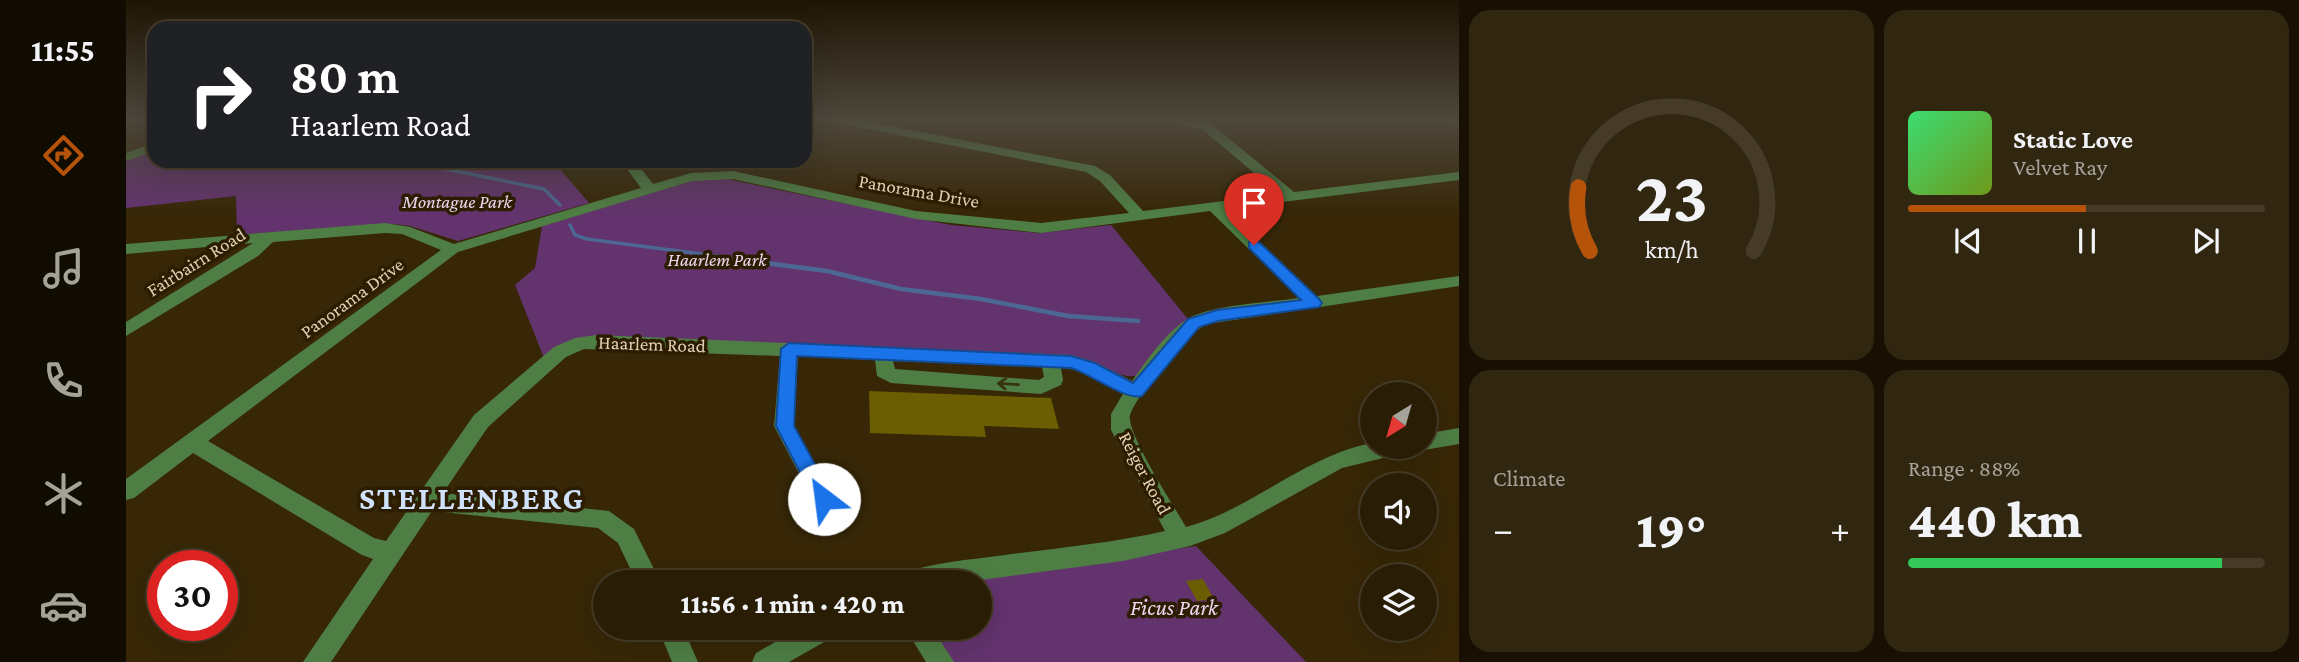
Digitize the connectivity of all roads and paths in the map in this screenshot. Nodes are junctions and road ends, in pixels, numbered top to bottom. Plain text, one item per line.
1 (143, 151) edge
2 (1004, 151) edge
3 (1237, 151) edge
4 (126, 157) edge
5 (633, 168) edge
6 (1459, 176) edge
7 (649, 189) junction
8 (1291, 197) junction
9 (1214, 207) junction
10 (1140, 216) junction
11 (269, 237) junction
12 (126, 249) edge
13 (453, 249) junction
14 (1459, 281) edge
15 (1314, 303) junction
16 (126, 330) edge
17 (789, 349) junction
18 (1135, 392) junction
19 (1459, 436) edge
20 (1437, 440) edge
21 (192, 442) junction
22 (1360, 455) edge
23 (126, 491) edge
24 (824, 499) dead end
25 (426, 501) junction
26 (1181, 537) junction
27 (391, 552) junction
28 (643, 570) edge
29 (973, 570) edge
30 (675, 640) edge
31 (803, 640) edge
32 (925, 640) edge
33 (316, 662) edge
34 (685, 662) edge
35 (765, 662) edge
36 (940, 662) edge

1 - 4 street
2 - 10 street
3 - 8 street
5 - 7 street
6 - 8 street, Panorama Drive
7 - 10 street, Panorama Drive
7 - 13 street, Panorama Drive
8 - 9 street, Panorama Drive
9 - 10 street, Panorama Drive
9 - 15 street
11 - 12 street
11 - 13 street, Fairbairn Road
11 - 16 street, Fairbairn Road
13 - 21 street, Panorama Drive
14 - 15 street, Reiger Road
15 - 18 street, Reiger Road
17 - 18 street, Haarlem Road
17 - 24 street
17 - 25 street, Haarlem Road
18 - 26 street, Reiger Road
19 - 20 street
21 - 23 street, Panorama Drive
21 - 27 street
22 - 26 street
25 - 27 street, Haarlem Road
25 - 28 street
26 - 29 street
27 - 33 street, Haarlem Road
30 - 34 street
31 - 35 street
32 - 36 street

